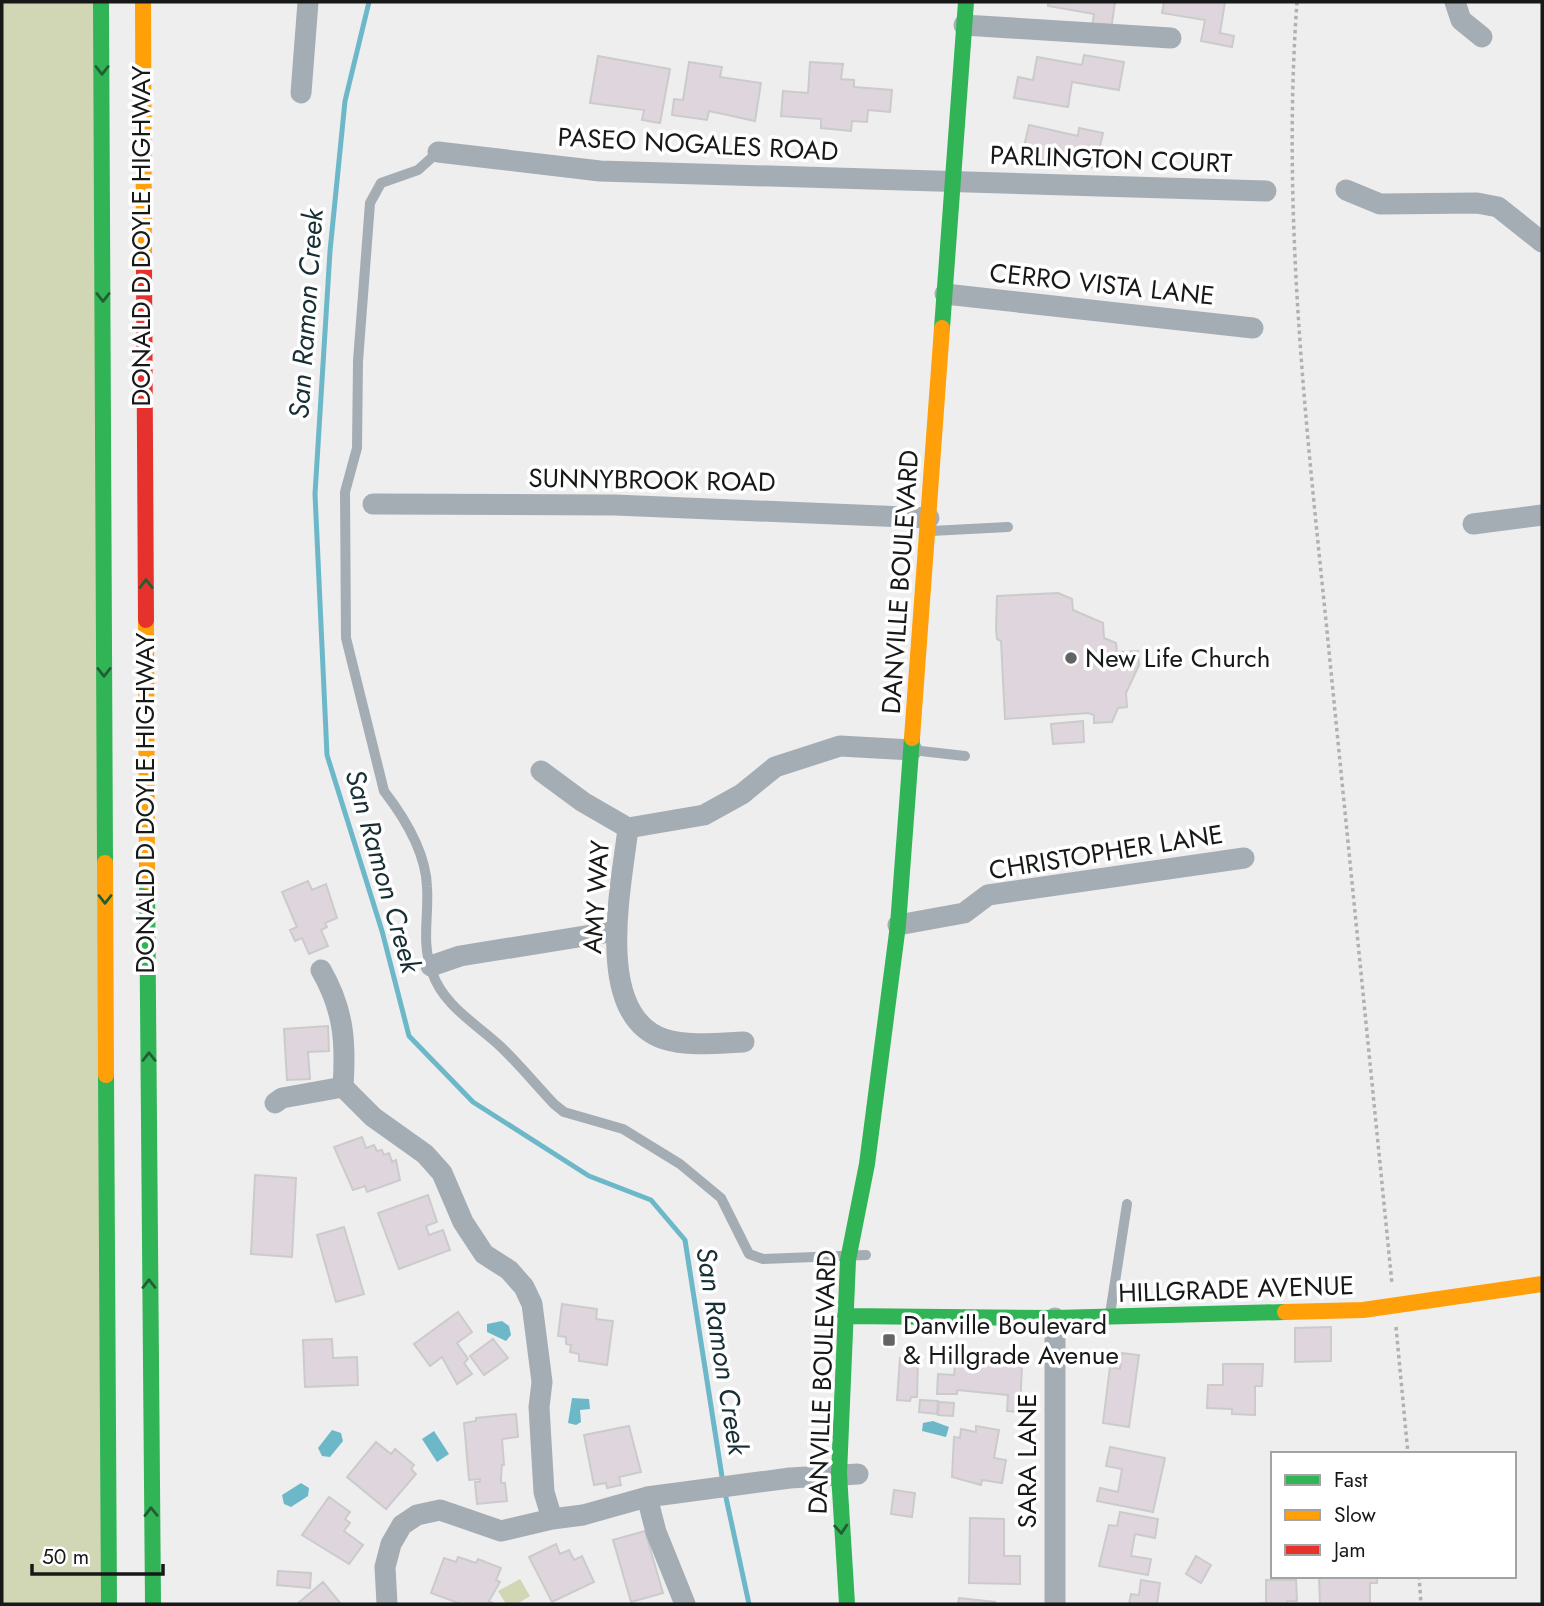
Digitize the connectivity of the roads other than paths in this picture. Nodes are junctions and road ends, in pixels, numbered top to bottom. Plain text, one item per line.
1 (101, 2) edge
2 (143, 2) edge
3 (308, 2) edge
4 (966, 2) edge
5 (1455, 2) edge
6 (964, 25) junction
7 (1482, 37) dead end
8 (1171, 38) dead end
9 (301, 93) dead end
10 (439, 152) joint
11 (955, 183) junction
12 (1346, 190) dead end
13 (1266, 191) dead end
14 (1542, 242) edge
15 (945, 295) junction
16 (1253, 328) dead end
17 (373, 505) dead end
18 (1542, 515) edge
19 (928, 524) junction
20 (1473, 524) dead end
21 (1008, 527) dead end
22 (912, 750) junction
23 (965, 756) dead end
24 (541, 771) dead end
25 (628, 828) junction
26 (1244, 858) dead end
27 (898, 925) junction
28 (616, 931) junction
29 (431, 966) junction
30 (321, 970) dead end
31 (744, 1042) dead end
32 (343, 1087) junction
33 (275, 1103) dead end
34 (867, 1164) junction
35 (1126, 1204) dead end
36 (849, 1254) junction
37 (866, 1261) joint
38 (1542, 1284) edge
39 (863, 1292) dead end
40 (853, 1316) junction
41 (1110, 1317) junction
42 (1055, 1318) junction
43 (860, 1380) dead end
44 (854, 1479) junction
45 (647, 1497) junction
46 (552, 1518) junction
47 (109, 1604) edge
48 (153, 1604) edge
49 (387, 1604) edge
50 (685, 1604) edge
51 (846, 1604) edge
52 (854, 1604) edge
53 (1055, 1604) edge

1 -> 47 main road, DONALD D DOYLE HIGHWAY
48 -> 2 main road
3 - 9 street
4 - 6 main road, DANVILLE BOULEVARD
5 - 7 street
6 - 8 street
6 - 11 main road, DANVILLE BOULEVARD
10 - 11 street, PASEO NOGALES ROAD
10 - 29 lane
11 - 13 street, PARLINGTON COURT
11 - 15 main road, DANVILLE BOULEVARD
12 - 14 street
15 - 16 street, CERRO VISTA LANE
15 - 19 main road, DANVILLE BOULEVARD
17 - 19 street, SUNNYBROOK ROAD
18 - 20 street
19 - 21 lane
19 - 22 main road, DANVILLE BOULEVARD
22 - 23 lane
22 - 25 street
22 - 27 main road, DANVILLE BOULEVARD
24 - 25 street
25 - 28 street, AMY WAY
26 - 27 street, CHRISTOPHER LANE
27 - 34 main road, DANVILLE BOULEVARD
28 - 29 street
28 - 31 street, AMY WAY
29 - 36 lane
30 - 32 street
32 - 33 street
32 - 46 street
34 - 36 main road, DANVILLE BOULEVARD
34 - 37 main road, DANVILLE BOULEVARD
35 - 41 lane
36 - 37 lane
36 - 40 main road, DANVILLE BOULEVARD
38 - 41 main road, HILLGRADE AVENUE
39 - 40 main road, DANVILLE BOULEVARD
40 - 42 main road, HILLGRADE AVENUE
40 - 43 main road, DANVILLE BOULEVARD
40 - 44 main road, DANVILLE BOULEVARD
41 - 42 main road, HILLGRADE AVENUE
42 - 53 street, SARA LANE
44 - 45 street
44 -> 51 main road, DANVILLE BOULEVARD
44 - 52 main road, DANVILLE BOULEVARD
45 - 46 street
45 - 50 street
46 - 49 street

